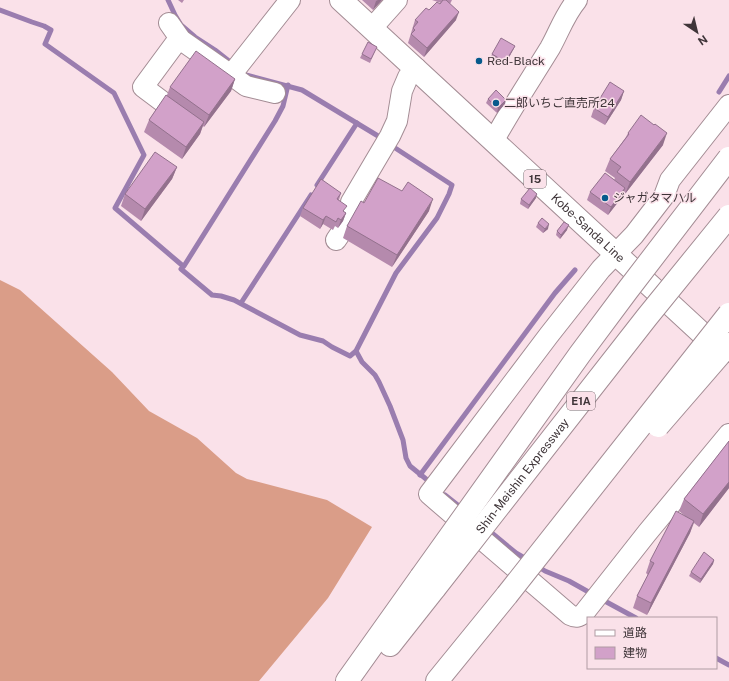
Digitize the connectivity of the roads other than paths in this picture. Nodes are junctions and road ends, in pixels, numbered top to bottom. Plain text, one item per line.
1 (290, 0) edge
2 (341, 0) edge
3 (397, 0) edge
4 (577, 0) edge
5 (169, 23) dead end
6 (372, 28) junction
7 (181, 40) junction
8 (416, 68) junction
9 (231, 75) junction
10 (275, 93) dead end
11 (163, 102) edge
12 (729, 104) edge
13 (494, 140) junction
14 (729, 158) edge
15 (729, 216) edge
16 (336, 240) dead end
17 (616, 254) junction
18 (729, 314) edge
19 (729, 344) edge
20 (729, 358) edge
21 (729, 434) edge
22 (428, 582) junction
23 (506, 594) junction
24 (348, 681) edge
25 (362, 681) edge
26 (437, 681) edge

1 - 9 street
2 - 6 main road, Kobe-Sanda Line / 15
3 - 6 street
4 - 13 street
5 - 7 street
6 - 8 main road, Kobe-Sanda Line / 15
7 - 9 street
7 - 11 street
8 - 13 main road, Kobe-Sanda Line / 15
8 - 16 street
9 - 10 street
12 - 17 street
13 - 17 main road, Kobe-Sanda Line / 15
14 - 22 main road, bridge
15 - 22 main road, Shin-Meishin Expressway / E1A, bridge
17 - 20 main road, Kobe-Sanda Line / 15
17 - 21 street
18 - 23 main road, bridge
19 - 23 main road, bridge
22 - 24 main road
22 - 25 main road, Shin-Meishin Expressway / E1A
23 - 26 main road

